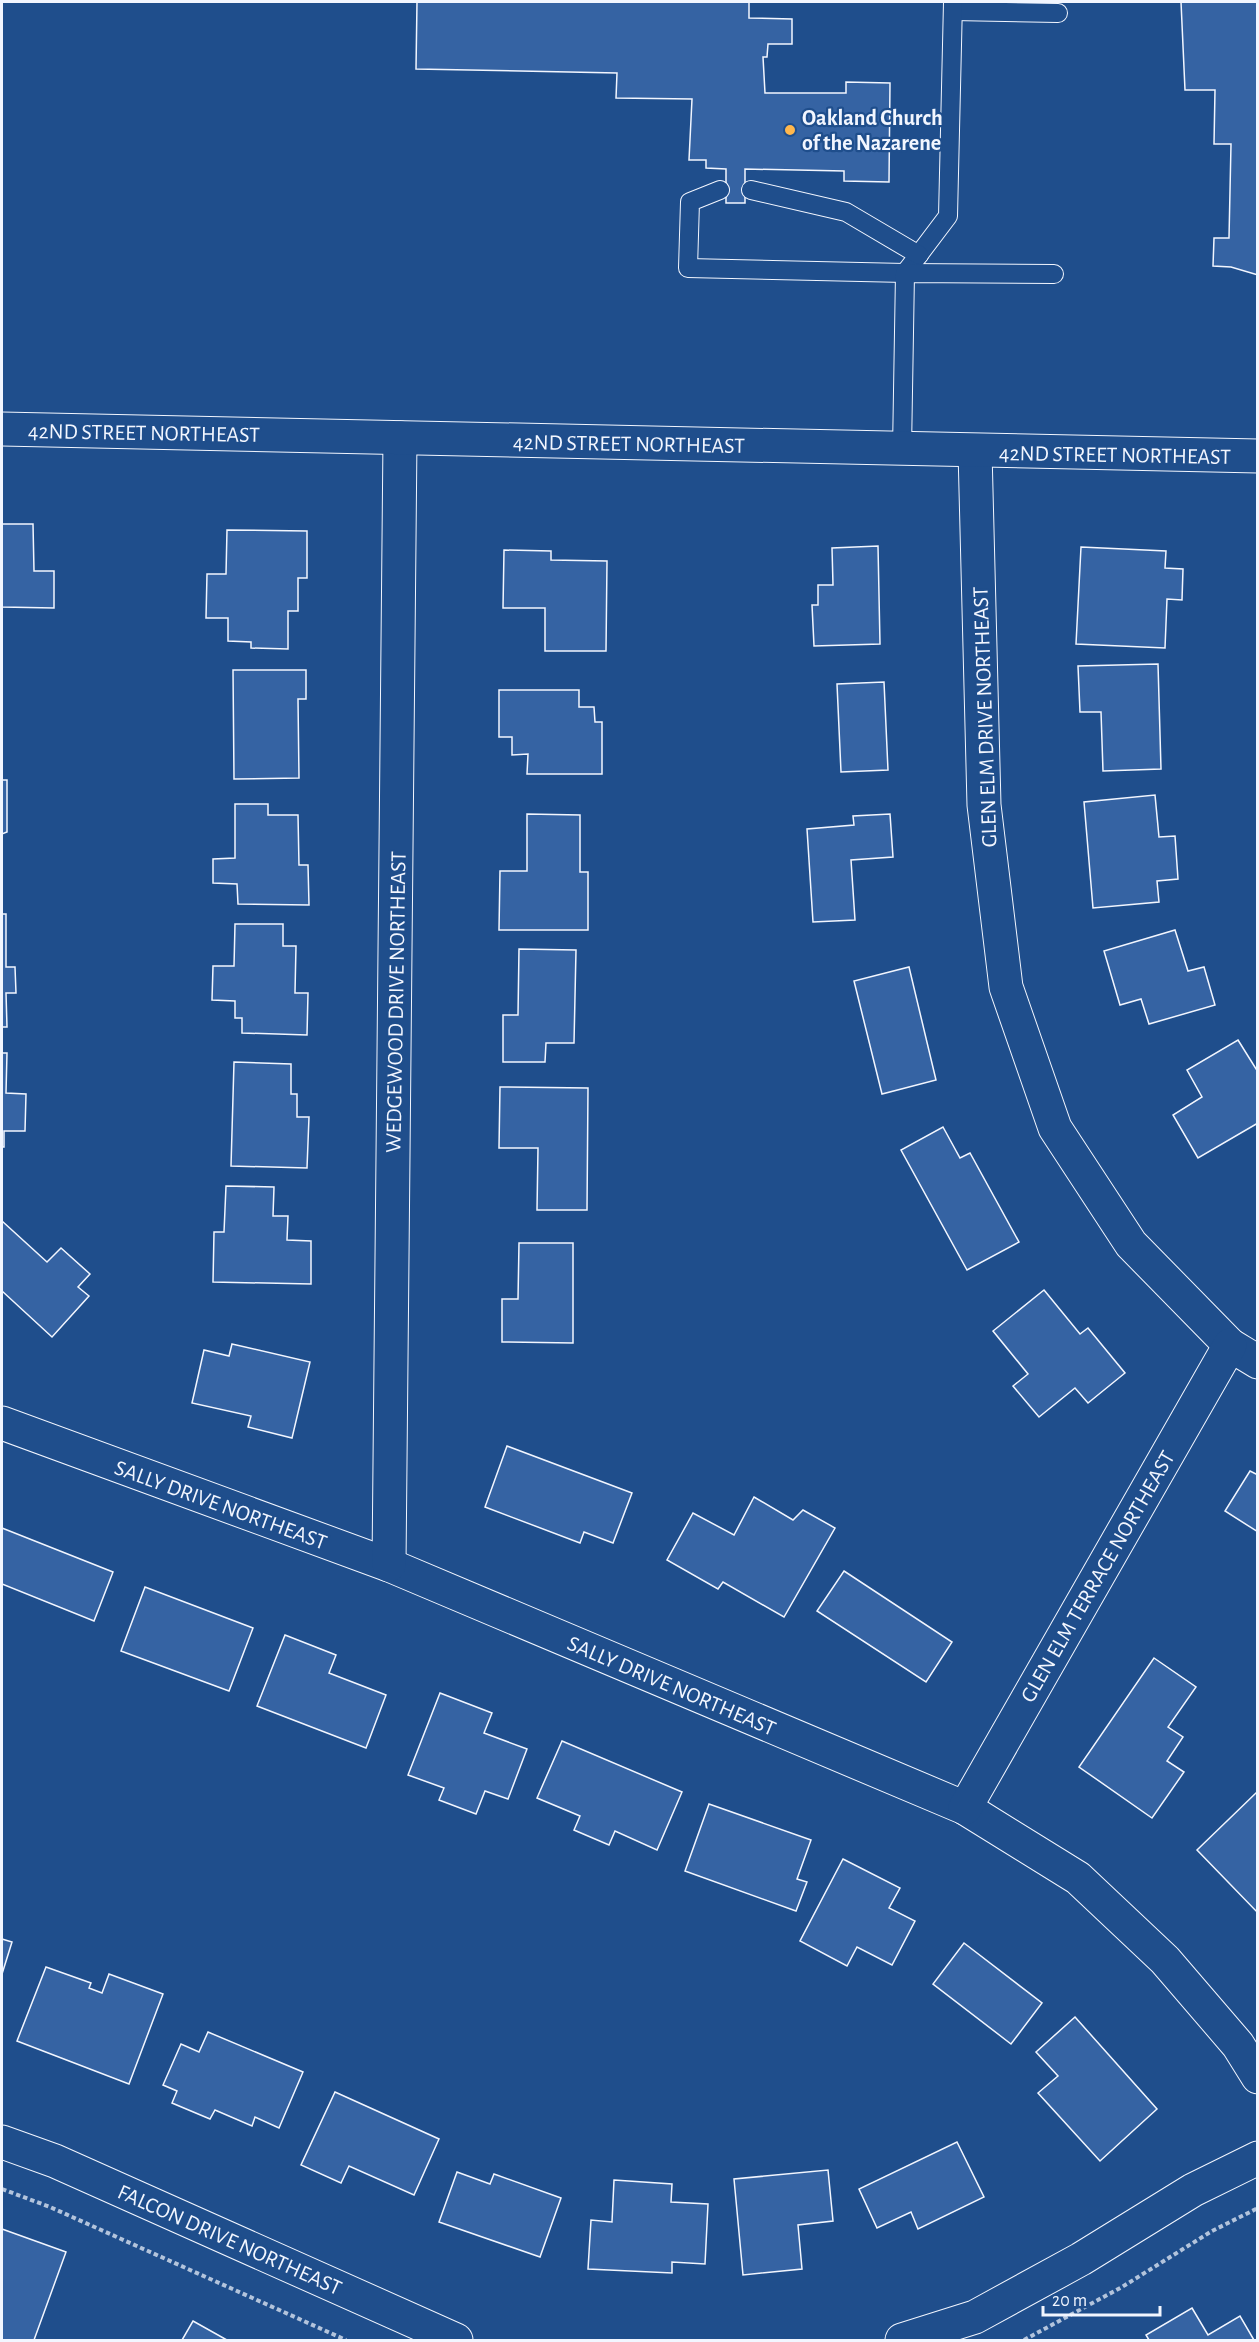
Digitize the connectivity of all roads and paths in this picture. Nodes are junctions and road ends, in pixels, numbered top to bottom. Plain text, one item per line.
1 (953, 6) edge
2 (1058, 13) dead end
3 (720, 190) dead end
4 (751, 190) dead end
5 (919, 255) junction
6 (905, 273) junction
7 (1054, 274) dead end
8 (2, 429) edge
9 (400, 438) junction
10 (902, 450) junction
11 (975, 452) junction
12 (1257, 456) edge
13 (1230, 1345) junction
14 (1257, 1362) edge
15 (2, 1423) edge
16 (388, 1565) junction
17 (965, 1808) junction
18 (1257, 2077) edge
19 (2, 2142) edge
20 (1257, 2158) edge
21 (2, 2189) edge
22 (1257, 2208) edge
23 (346, 2340) edge
24 (453, 2340) edge
25 (902, 2340) edge
26 (1024, 2340) edge

1 - 2 lane
1 - 5 lane
3 - 6 lane
4 - 5 lane
5 - 6 lane
6 - 7 lane
6 - 10 lane
8 - 9 street, 42ND STREET NORTHEAST
9 - 10 street, 42ND STREET NORTHEAST
9 - 16 street, WEDGEWOOD DRIVE NORTHEAST
10 - 11 street, 42ND STREET NORTHEAST
11 - 12 street, 42ND STREET NORTHEAST
11 - 13 street, GLEN ELM DRIVE NORTHEAST
13 - 14 street, GLEN ELM DRIVE NORTHEAST
13 - 17 street, GLEN ELM TERRACE NORTHEAST
15 - 16 street, SALLY DRIVE NORTHEAST
16 - 17 street, SALLY DRIVE NORTHEAST
17 - 18 street, SALLY DRIVE NORTHEAST
19 - 24 street, FALCON DRIVE NORTHEAST
20 - 25 street
21 - 23 path
22 - 26 path

